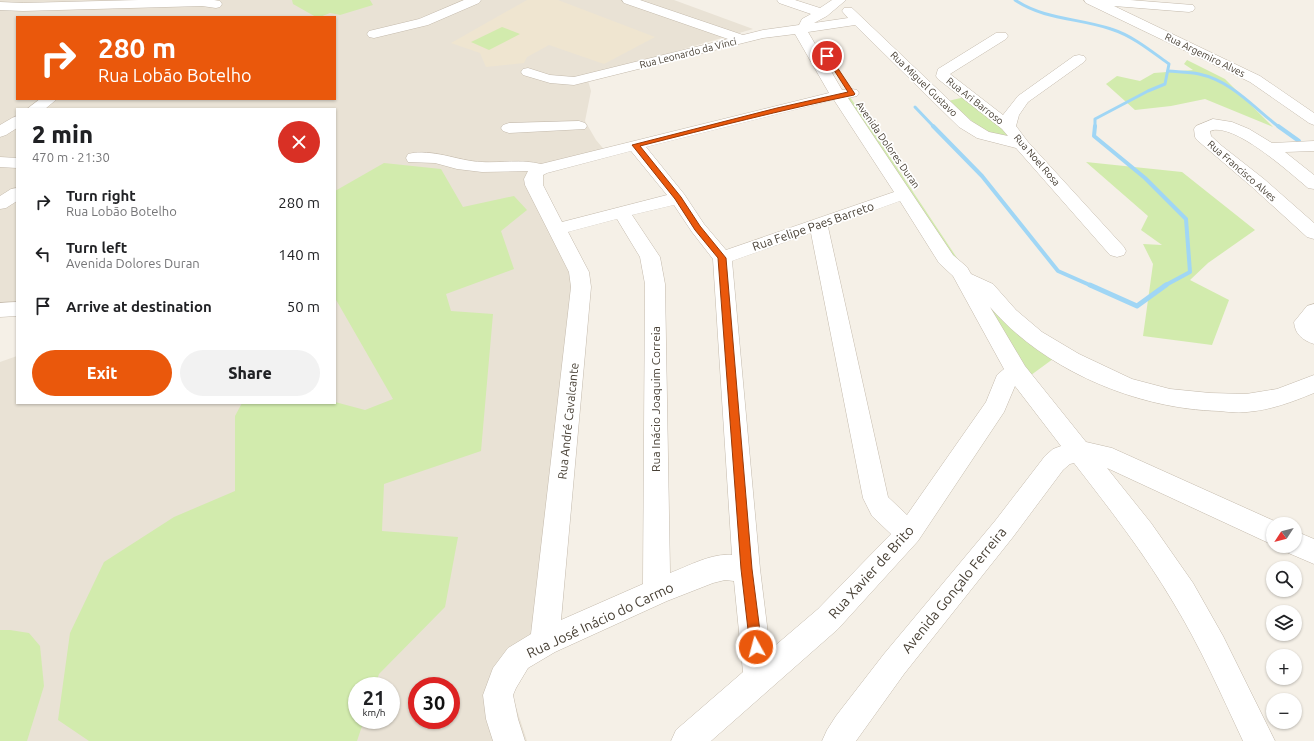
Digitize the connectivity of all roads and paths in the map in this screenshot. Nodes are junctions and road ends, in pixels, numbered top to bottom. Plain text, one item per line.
1 (229, 0) edge
2 (475, 0) edge
3 (628, 0) edge
4 (783, 0) edge
5 (1091, 0) edge
6 (839, 1) edge
7 (28, 4) edge
8 (216, 4) junction
9 (0, 6) edge
10 (1189, 8) dead end
11 (822, 13) junction
12 (186, 15) dead end
13 (712, 16) dead end
14 (858, 21) junction
15 (803, 28) junction
16 (374, 34) dead end
17 (763, 34) junction
18 (1001, 36) dead end
19 (742, 39) junction
20 (1079, 58) dead end
21 (528, 72) dead end
22 (845, 94) junction
23 (48, 100) edge
24 (36, 108) edge
25 (1314, 120) edge
26 (16, 123) edge
27 (579, 126) dead end
28 (1008, 126) junction
29 (509, 128) dead end
30 (0, 132) edge
31 (635, 145) junction
32 (1022, 145) junction
33 (1314, 146) edge
34 (1270, 148) junction
35 (414, 158) dead end
36 (0, 162) edge
37 (16, 163) edge
38 (541, 170) junction
39 (1314, 184) edge
40 (916, 193) junction
41 (16, 194) edge
42 (678, 198) junction
43 (0, 204) edge
44 (622, 213) junction
45 (818, 225) junction
46 (557, 229) junction
47 (1314, 233) edge
48 (1117, 250) dead end
49 (722, 258) junction
50 (961, 275) junction
51 (16, 309) edge
52 (0, 310) edge
53 (1314, 311) edge
54 (1314, 336) edge
55 (1017, 372) junction
56 (1314, 384) edge
57 (1080, 451) junction
58 (1266, 530) edge
59 (909, 533) junction
60 (1302, 546) edge
61 (1314, 552) edge
62 (746, 569) junction
63 (657, 592) junction
64 (546, 642) junction
65 (759, 678) junction
66 (509, 741) edge
67 (687, 741) edge
68 (838, 741) edge
69 (1259, 741) edge

1 - 8 street
2 - 16 street
3 - 19 street
4 - 11 street
5 - 10 street
5 - 25 street, Rua Argemiro Alves
6 - 11 street
6 - 14 street, Rua Miguel Gustavo
7 - 8 street
7 - 9 street
8 - 12 street
11 - 15 street
13 - 17 street
14 - 15 street, Rua Leonardo da Vinci
14 - 32 street, Rua Miguel Gustavo
15 - 17 street, Rua Leonardo da Vinci
15 - 22 street, Avenida Dolores Duran
17 - 19 street, Rua Leonardo da Vinci
18 - 28 street, Rua Ari Barroso
19 - 21 street, Rua Leonardo da Vinci
20 - 28 street, Rua Noel Rosa
22 - 31 street
22 - 40 street, Avenida Dolores Duran
23 - 24 street
26 - 30 street
27 - 29 street
28 - 32 street, Rua Noel Rosa
31 - 38 street
31 - 42 street
32 - 48 street, Rua Noel Rosa
33 - 34 street
34 - 39 street, Rua Francisco Alves
34 - 47 street, Rua Francisco Alves
35 - 38 street
36 - 37 street
38 - 46 street, Rua André Cavalcante
40 - 45 street, Rua Felipe Paes Barreto
40 - 50 street, Avenida Dolores Duran
40 - 50 street, Avenida Dolores Duran
41 - 43 street
42 - 44 street
42 - 49 street
44 - 46 street
44 - 63 street, Rua Inácio Joaquim Correia
45 - 49 street, Rua Felipe Paes Barreto
45 - 59 street
46 - 64 street, Rua André Cavalcante
49 - 62 street
50 - 55 street, Avenida Dolores Duran
50 - 56 street
51 - 52 street
53 - 54 street
55 - 57 street, Avenida Dolores Duran
55 - 59 street, Rua Xavier de Brito
57 - 58 street
57 - 68 street, Avenida Gonçalo Ferreira
57 - 69 street, Avenida Dolores Duran
59 - 65 street, Rua Xavier de Brito
60 - 61 street
62 - 63 street, Rua José Inácio do Carmo
62 - 65 street
63 - 64 street, Rua José Inácio do Carmo
64 - 66 street, Rua José Inácio do Carmo
65 - 67 street, Rua Xavier de Brito

